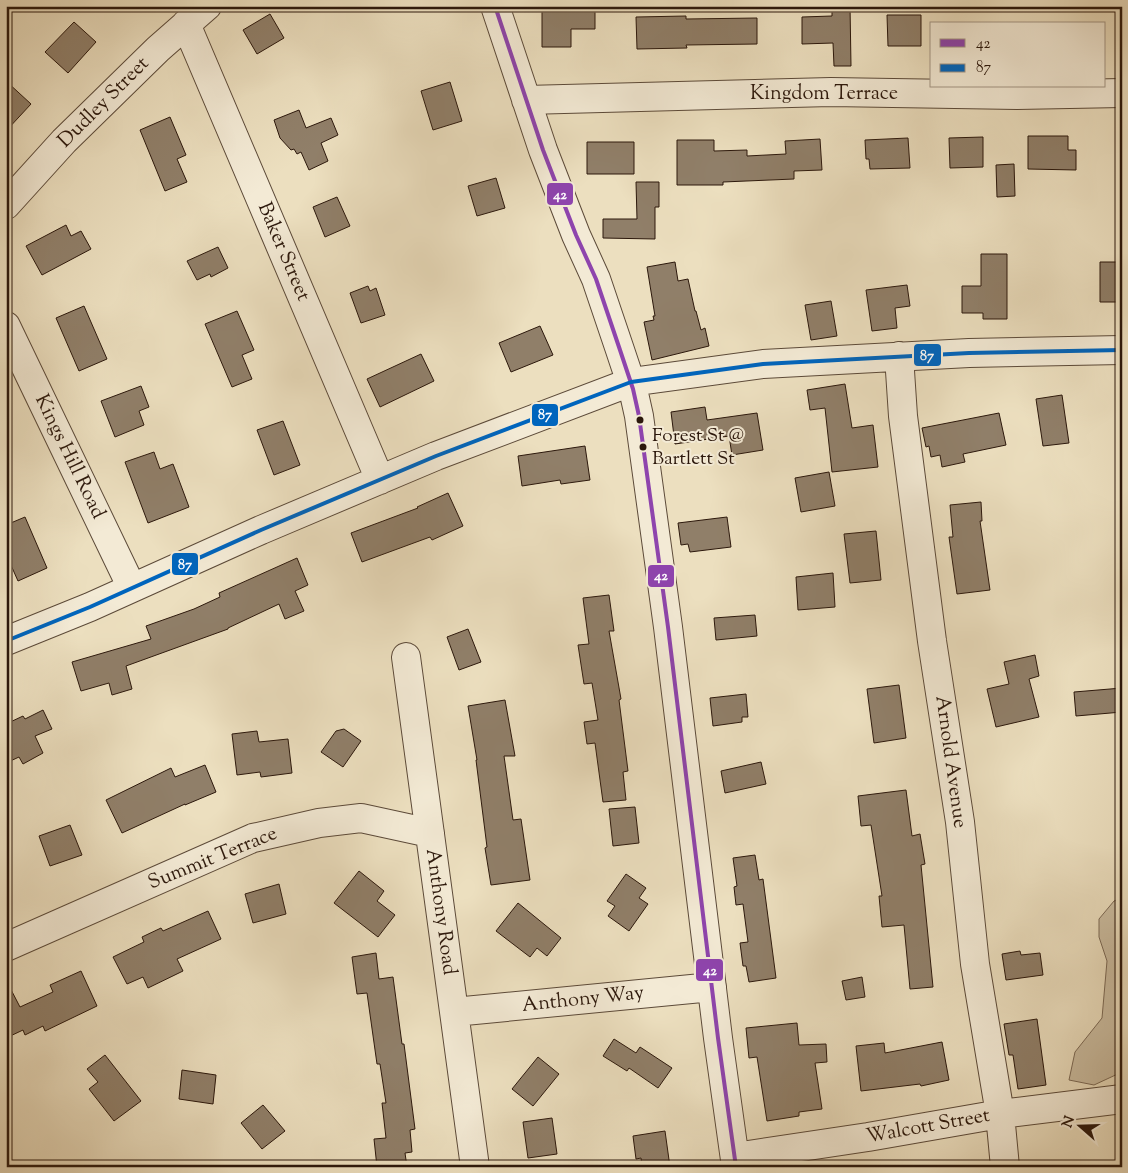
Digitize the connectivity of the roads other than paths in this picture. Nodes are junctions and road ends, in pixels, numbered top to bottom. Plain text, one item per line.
1 (207, 6) edge
2 (495, 6) edge
3 (186, 24) junction
4 (1122, 93) edge
5 (526, 100) junction
6 (6, 205) edge
7 (6, 326) edge
8 (1122, 350) edge
9 (900, 356) junction
10 (631, 382) junction
11 (380, 480) junction
12 (132, 588) junction
13 (6, 641) edge
14 (406, 656) dead end
15 (430, 832) junction
16 (6, 947) edge
17 (712, 986) junction
18 (454, 1012) junction
19 (1122, 1099) edge
20 (1000, 1114) junction
21 (735, 1162) edge
22 (475, 1167) edge
23 (1005, 1167) edge

1 - 3 street, Dudley Street
2 - 5 street
3 - 6 street, Dudley Street
3 - 11 street, Baker Street
4 - 5 street, Kingdom Terrace
5 - 10 street
7 - 12 street, Kings Hill Road
8 - 9 street
9 - 10 street
9 - 20 street, Arnold Avenue
10 - 11 street
10 - 17 street
11 - 12 street
12 - 13 street
14 - 15 street, Anthony Road
15 - 16 street, Summit Terrace
15 - 18 street, Anthony Road
17 - 18 street, Anthony Way
17 - 21 street
18 - 22 street, Anthony Road
19 - 20 street, Walcott Street
20 - 21 street, Walcott Street
20 - 23 street, Arnold Avenue

